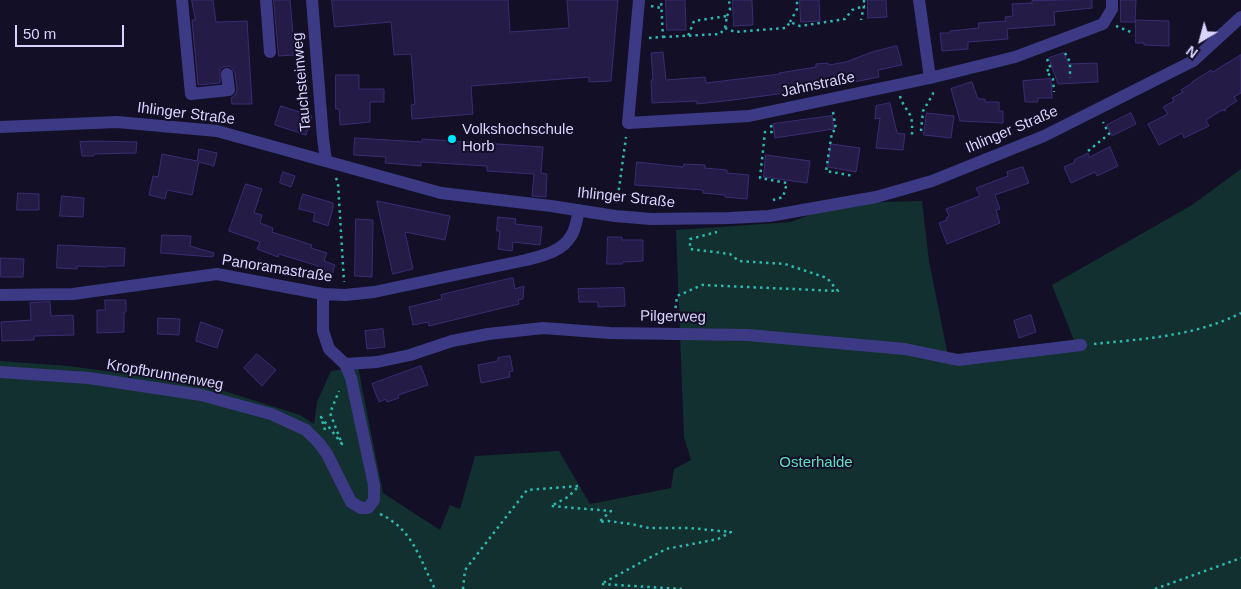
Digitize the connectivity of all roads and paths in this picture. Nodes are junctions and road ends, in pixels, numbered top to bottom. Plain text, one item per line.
1 (182, 0) edge
2 (266, 0) edge
3 (312, 0) edge
4 (639, 0) edge
5 (661, 0) edge
6 (729, 0) edge
7 (796, 0) edge
8 (864, 0) edge
9 (919, 0) edge
10 (1112, 0) edge
11 (864, 6) junction
12 (727, 16) junction
13 (1241, 16) edge
14 (861, 20) dead end
15 (790, 22) junction
16 (724, 28) junction
17 (688, 36) junction
18 (663, 37) junction
19 (635, 40) junction
20 (1060, 40) junction
21 (1042, 47) junction
22 (270, 52) dead end
23 (227, 74) dead end
24 (930, 78) junction
25 (1070, 78) dead end
26 (897, 85) junction
27 (1054, 92) dead end
28 (832, 98) junction
29 (1097, 109) junction
30 (770, 112) junction
31 (628, 123) junction
32 (0, 127) edge
33 (921, 131) dead end
34 (912, 137) dead end
35 (1088, 151) dead end
36 (327, 161) junction
37 (854, 176) dead end
38 (768, 202) dead end
39 (579, 210) junction
40 (615, 216) junction
41 (725, 230) dead end
42 (323, 294) junction
43 (0, 295) edge
44 (345, 295) junction
45 (1241, 313) edge
46 (673, 332) junction
47 (1081, 346) joint
48 (344, 364) junction
49 (0, 372) edge
50 (341, 388) dead end
51 (326, 432) dead end
52 (368, 508) junction
53 (1241, 558) edge
54 (435, 589) edge
55 (463, 589) edge
56 (682, 589) edge
57 (1155, 589) edge

1 - 23 street
2 - 22 street
3 - 36 street, Tauchsteinweg
4 - 19 street
5 - 18 path
6 - 12 path
7 - 15 path
8 - 11 path
9 - 24 street
10 - 20 street, Jahnstraße
11 - 14 path
11 - 15 path
12 - 16 path
12 - 17 path
13 - 29 street, Ihlinger Straße
15 - 16 path
16 - 17 path
17 - 18 path
18 - 19 path
19 - 31 street
20 - 21 street, Jahnstraße
20 - 25 path
21 - 24 street, Jahnstraße
21 - 27 path
24 - 26 street, Jahnstraße
24 - 33 path
26 - 28 street, Jahnstraße
26 - 34 path
28 - 30 street, Jahnstraße
28 - 37 path
29 - 35 path
29 - 40 street, Ihlinger Straße
30 - 31 street, Jahnstraße
30 - 38 path
31 - 40 path
32 - 36 street, Ihlinger Straße
36 - 39 street, Ihlinger Straße
36 - 44 path
39 - 40 street, Ihlinger Straße
39 - 44 street, Panoramastraße
41 - 46 path
42 - 43 street, Panoramastraße
42 - 44 street, Panoramastraße
42 - 48 street
45 - 47 path
46 - 47 street, Pilgerweg
46 - 48 street, Pilgerweg
48 - 52 street
49 - 52 street, Kropfbrunnenweg
50 - 51 path
52 - 54 path
53 - 57 path
55 - 56 path

